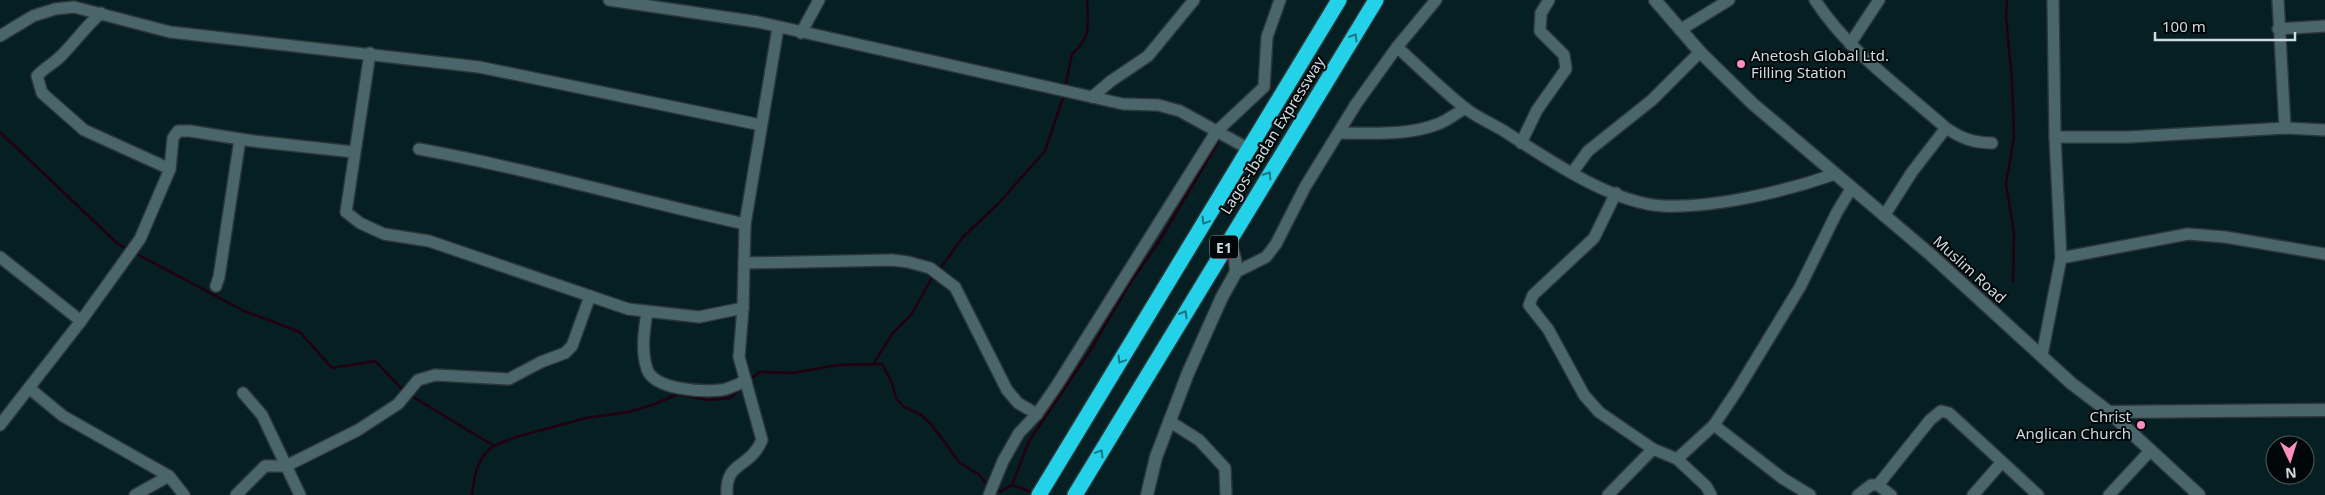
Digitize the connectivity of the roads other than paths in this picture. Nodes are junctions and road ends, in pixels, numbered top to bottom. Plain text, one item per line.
1 (609, 0) edge
2 (819, 0) edge
3 (1194, 0) edge
4 (1280, 0) edge
5 (1339, 0) edge
6 (1376, 0) edge
7 (1436, 0) edge
8 (1549, 0) edge
9 (1655, 0) edge
10 (1729, 0) edge
11 (1815, 0) edge
12 (1879, 0) edge
13 (2053, 0) edge
14 (2278, 0) edge
15 (101, 13) junction
16 (2325, 26) edge
17 (778, 28) junction
18 (2278, 29) junction
19 (1680, 30) junction
20 (800, 33) junction
21 (0, 36) edge
22 (1850, 44) junction
23 (1396, 47) junction
24 (1700, 52) junction
25 (370, 53) junction
26 (1092, 98) junction
27 (1465, 108) junction
28 (761, 125) junction
29 (1946, 128) junction
30 (2285, 128) junction
31 (2325, 130) edge
32 (1216, 132) junction
33 (1339, 133) junction
34 (2054, 137) junction
35 (240, 139) junction
36 (1521, 143) junction
37 (1992, 143) dead end
38 (419, 149) dead end
39 (1249, 149) junction
40 (354, 152) junction
41 (170, 169) junction
42 (1572, 173) junction
43 (1835, 174) junction
44 (1851, 188) junction
45 (1616, 193) junction
46 (1884, 216) junction
47 (745, 224) junction
48 (1229, 240) junction
49 (2325, 254) edge
50 (0, 258) edge
51 (2061, 258) junction
52 (744, 263) junction
53 (1236, 272) junction
54 (216, 286) dead end
55 (590, 296) junction
56 (744, 308) junction
57 (647, 312) junction
58 (81, 320) junction
59 (2042, 355) junction
60 (746, 381) junction
61 (29, 388) junction
62 (244, 393) dead end
63 (2325, 410) edge
64 (2109, 412) junction
65 (1037, 414) junction
66 (1170, 421) junction
67 (0, 425) edge
68 (1714, 425) junction
69 (1653, 449) junction
70 (2150, 451) junction
71 (1677, 459) junction
72 (2002, 462) junction
73 (286, 466) junction
74 (169, 476) junction
75 (1878, 485) junction
76 (135, 495) edge
77 (184, 495) edge
78 (236, 495) edge
79 (300, 495) edge
80 (727, 495) edge
81 (989, 495) edge
82 (1039, 495) edge
83 (1075, 495) edge
84 (1147, 495) edge
85 (1226, 495) edge
86 (1608, 495) edge
87 (1710, 495) edge
88 (1810, 495) edge
89 (1858, 495) edge
90 (1892, 495) edge
91 (1973, 495) edge
92 (2038, 495) edge
93 (2109, 495) edge
94 (2198, 495) edge

1 - 17 street
2 - 20 street
3 - 26 street
4 - 32 street
5 - 39 highway, Lagos-Ibadan Expressway / E1
48 -> 6 highway, Lagos-Ibadan Expressway / E1
7 - 23 street
8 - 36 street
9 - 19 street, Muslim Road
10 - 19 street
11 - 22 street
12 - 22 street
13 - 34 street
14 - 18 street
15 - 21 street
15 - 25 street
15 - 41 street
16 - 18 street
17 - 20 street
17 - 28 street
18 - 30 street
19 - 24 street, Muslim Road
20 - 26 street
22 - 29 street
23 - 27 street
23 - 33 street
24 - 42 street
24 - 43 street, Muslim Road
25 - 28 street
25 - 40 street
26 - 32 street
27 - 33 street
27 - 36 street
28 - 47 street
29 - 37 street
29 - 46 street
30 - 31 street
30 - 34 street
32 - 39 street
32 - 65 street
33 - 53 street
34 - 51 street
35 - 40 street
35 - 41 street
35 - 54 street
36 - 42 street
38 - 47 street
39 -> 82 highway, Lagos-Ibadan Expressway / E1
40 - 55 street
41 - 58 street
42 - 45 street
43 - 44 street, Muslim Road
43 - 45 street
44 - 46 street, Muslim Road
44 - 68 street
45 - 69 street
46 - 59 street, Muslim Road
47 - 52 street
48 - 53 street
83 -> 48 highway, Lagos-Ibadan Expressway / E1
49 - 51 street
50 - 58 street
51 - 59 street
52 - 56 street
52 - 65 street
53 - 66 street
55 - 57 street
55 - 73 street
56 - 57 street
56 - 60 street
57 - 60 street
58 - 61 street
59 - 64 street, Muslim Road
60 - 80 street
61 - 67 street
61 - 74 street
62 - 73 street
63 - 64 street
64 - 70 street, Muslim Road
65 - 81 street
66 - 84 street
66 - 85 street
68 - 71 street
68 - 88 street
69 - 71 street
69 - 86 street
70 - 93 street
70 - 94 street, Muslim Road
71 - 87 street
72 - 75 street
72 - 91 street
72 - 92 street
73 - 78 street
73 - 79 street
74 - 76 street
74 - 77 street
75 - 89 street
75 - 90 street

